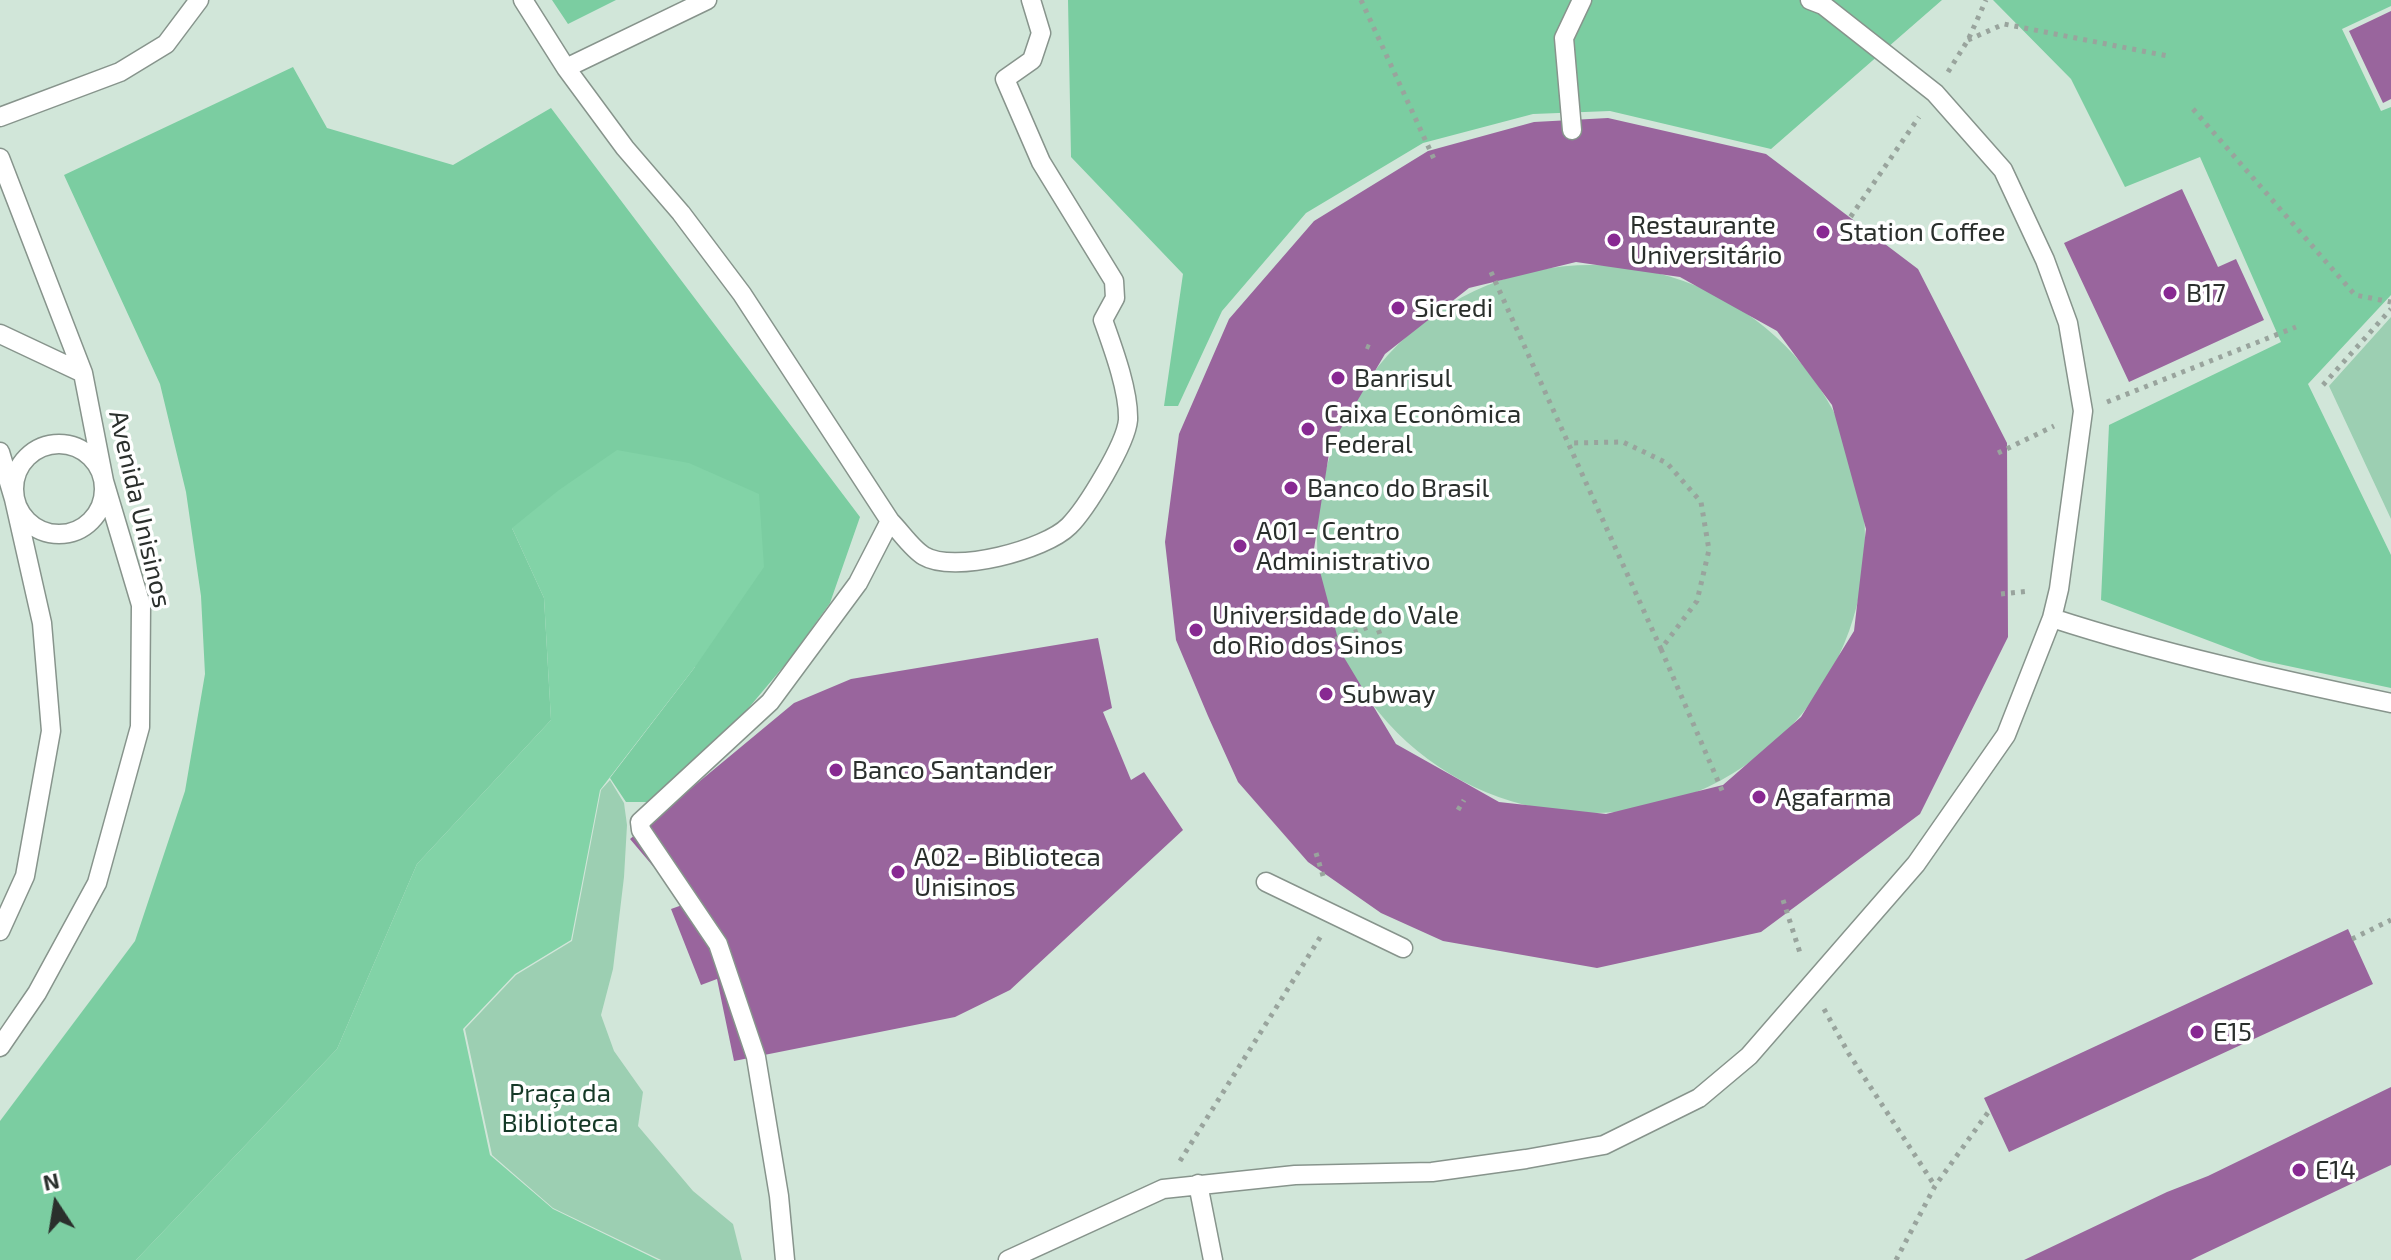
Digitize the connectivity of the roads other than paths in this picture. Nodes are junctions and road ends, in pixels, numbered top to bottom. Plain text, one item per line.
1 (199, 0) edge
2 (523, 0) edge
3 (707, 0) edge
4 (1031, 0) edge
5 (1582, 0) edge
6 (1810, 0) edge
7 (566, 68) junction
8 (0, 117) edge
9 (1572, 130) dead end
10 (0, 158) edge
11 (0, 334) edge
12 (83, 373) junction
13 (0, 452) edge
14 (104, 481) junction
15 (14, 499) junction
16 (890, 521) junction
17 (2052, 618) junction
18 (2391, 703) edge
19 (1266, 882) dead end
20 (0, 931) edge
21 (1403, 948) dead end
22 (0, 1047) edge
23 (1198, 1184) junction
24 (785, 1260) edge
25 (1008, 1260) edge
26 (1213, 1260) edge

1 - 8 lane
2 - 7 lane
3 - 7 lane
4 - 16 lane
5 - 9 lane
6 - 17 lane
7 - 16 lane
10 - 12 lane, Avenida Unisinos
11 - 12 lane
12 - 14 lane, Avenida Unisinos
13 - 15 lane
14 - 15 lane
14 - 15 lane
14 - 22 lane, Avenida Unisinos
15 - 20 lane
16 - 24 lane
17 - 18 lane
17 - 23 lane
19 - 21 lane
23 - 25 lane
23 - 26 lane

